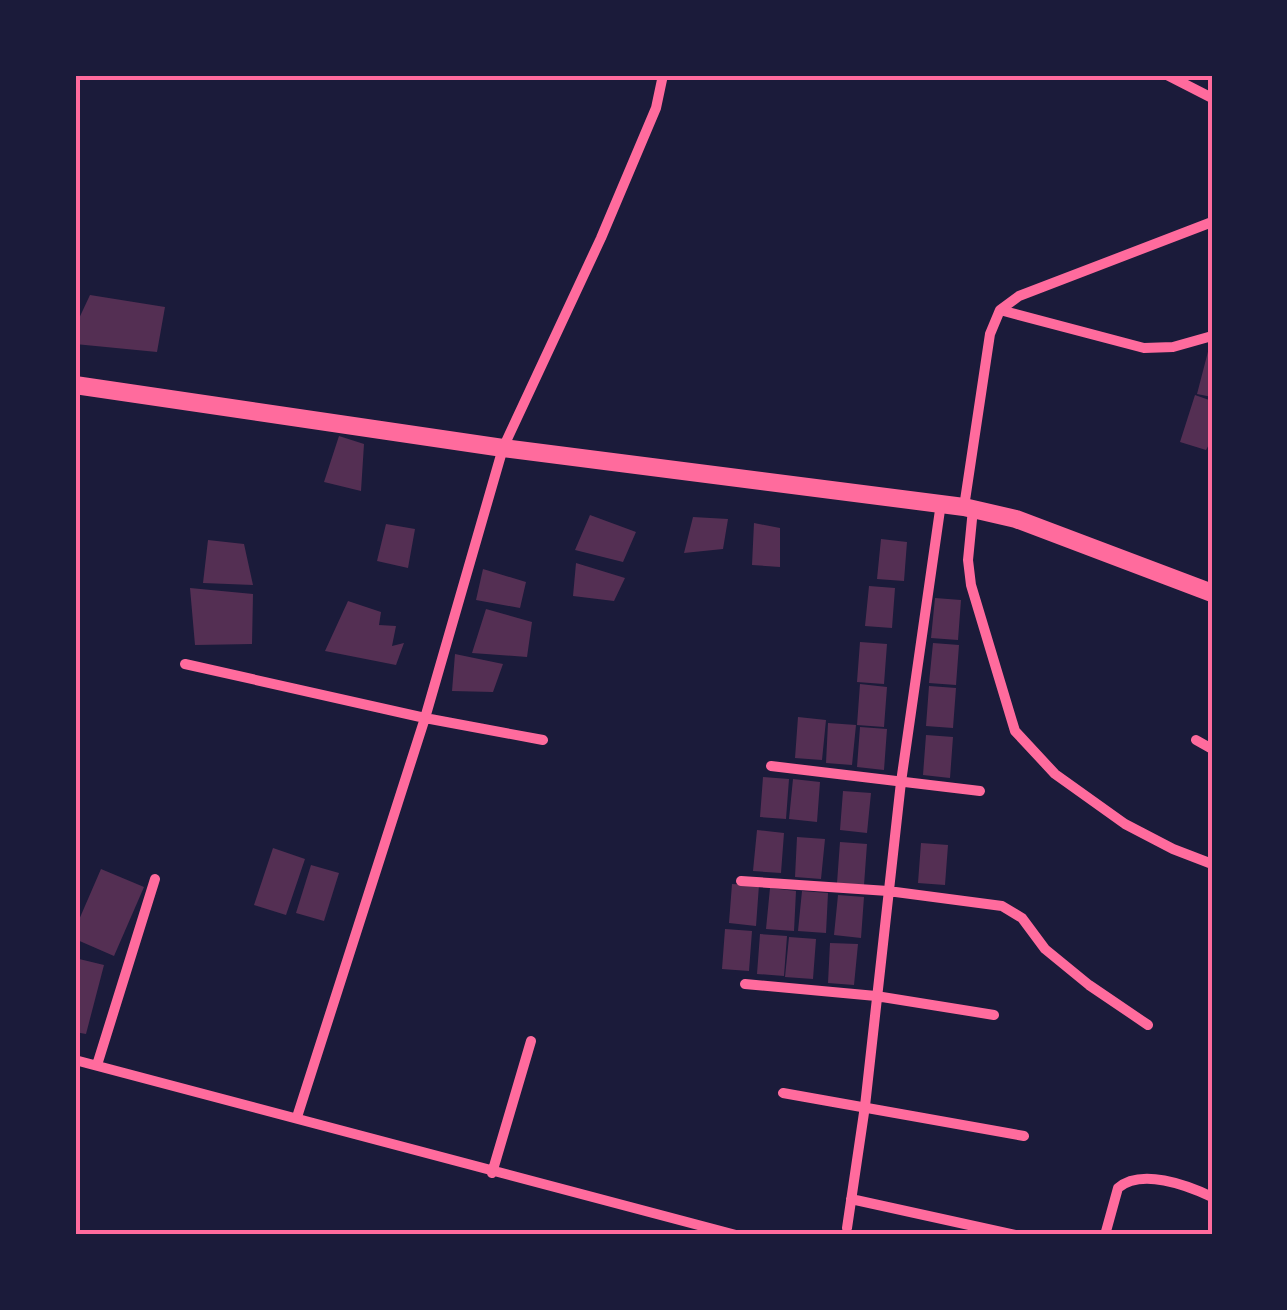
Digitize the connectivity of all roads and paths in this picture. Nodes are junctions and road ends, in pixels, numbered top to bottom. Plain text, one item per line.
1 (663, 75) edge
2 (1167, 75) edge
3 (1212, 98) edge
4 (1212, 222) edge
5 (1000, 310) junction
6 (1212, 336) edge
7 (75, 385) edge
8 (502, 448) junction
9 (941, 503) junction
10 (968, 508) junction
11 (1212, 593) edge
12 (185, 664) dead end
13 (425, 718) junction
14 (543, 740) dead end
15 (1196, 740) dead end
16 (1212, 750) edge
17 (771, 766) dead end
18 (901, 782) junction
19 (980, 791) dead end
20 (1212, 864) edge
21 (154, 879) dead end
22 (740, 881) dead end
23 (888, 891) junction
24 (745, 984) dead end
25 (876, 996) junction
26 (994, 1015) dead end
27 (1148, 1025) dead end
28 (531, 1041) dead end
29 (75, 1060) edge
30 (97, 1065) junction
31 (782, 1093) dead end
32 (865, 1106) junction
33 (297, 1117) junction
34 (1024, 1136) dead end
35 (492, 1173) junction
36 (1212, 1198) edge
37 (852, 1199) junction
38 (847, 1228) dead end
39 (736, 1235) edge
40 (1015, 1235) edge
41 (1105, 1235) edge

1 - 8 street
2 - 3 street
4 - 5 street
5 - 6 street
5 - 10 street
7 - 8 street
8 - 9 street
8 - 13 street
9 - 10 street
9 - 18 street
10 - 11 street
10 - 20 street
12 - 13 street
13 - 14 street
13 - 33 street
15 - 16 street
17 - 18 street
18 - 19 street
18 - 23 street
21 - 30 street
22 - 23 street
23 - 25 street
23 - 27 street
24 - 25 street
25 - 26 street
25 - 32 street
28 - 35 street
29 - 30 street
30 - 33 street
31 - 32 street
32 - 34 street
32 - 37 street
33 - 35 street
35 - 39 street
36 - 41 street
37 - 38 street
37 - 40 street

